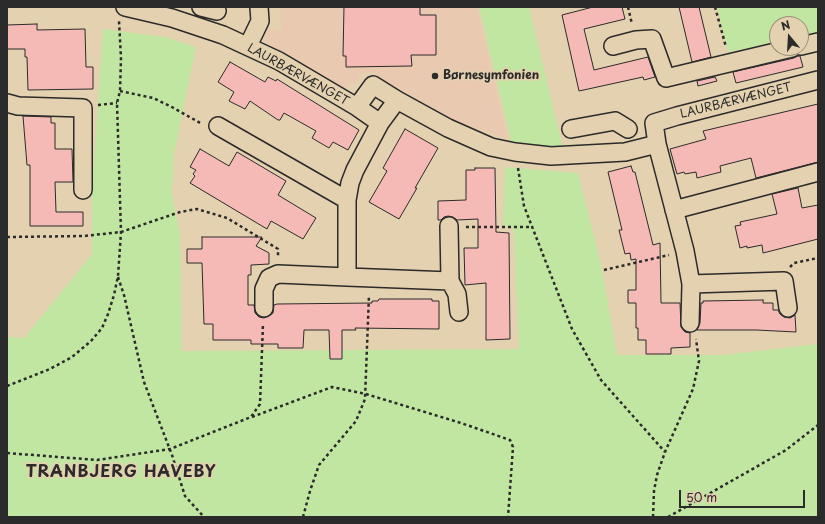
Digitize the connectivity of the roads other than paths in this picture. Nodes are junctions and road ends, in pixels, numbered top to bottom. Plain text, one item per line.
1 (201, 7) edge
2 (216, 7) edge
3 (259, 7) edge
4 (122, 11) edge
5 (183, 14) edge
6 (248, 46) junction
7 (613, 46) dead end
8 (769, 54) edge
9 (818, 80) edge
10 (397, 100) junction
11 (7, 104) edge
12 (357, 107) junction
13 (380, 123) junction
14 (654, 123) junction
15 (218, 126) road end
16 (571, 129) dead end
17 (628, 130) junction
18 (657, 144) junction
19 (625, 152) junction
20 (818, 172) edge
21 (84, 190) dead end
22 (347, 200) junction
23 (674, 210) junction
24 (449, 226) road end
25 (347, 277) junction
26 (450, 281) junction
27 (691, 284) junction
28 (264, 308) road end
29 (788, 308) dead end
30 (459, 312) dead end
31 (690, 323) road end

1 - 2 street
3 - 6 street
4 - 5 street, LAURBÆRVÆNGET
5 - 6 street, LAURBÆRVÆNGET
6 - 12 street, LAURBÆRVÆNGET
7 - 8 street
9 - 14 street, LAURBÆRVÆNGET
10 - 12 street, LAURBÆRVÆNGET
10 - 13 street
10 - 19 street, LAURBÆRVÆNGET
11 - 21 street
12 - 13 street, LAURBÆRVÆNGET
13 - 22 street
14 - 17 street, LAURBÆRVÆNGET
14 - 18 street
15 - 22 street
16 - 17 street
17 - 19 street
18 - 19 street, LAURBÆRVÆNGET
18 - 23 street
20 - 23 street
22 - 25 street
23 - 27 street
24 - 26 street
25 - 26 street
25 - 28 street
26 - 30 street
27 - 29 street
27 - 31 street

